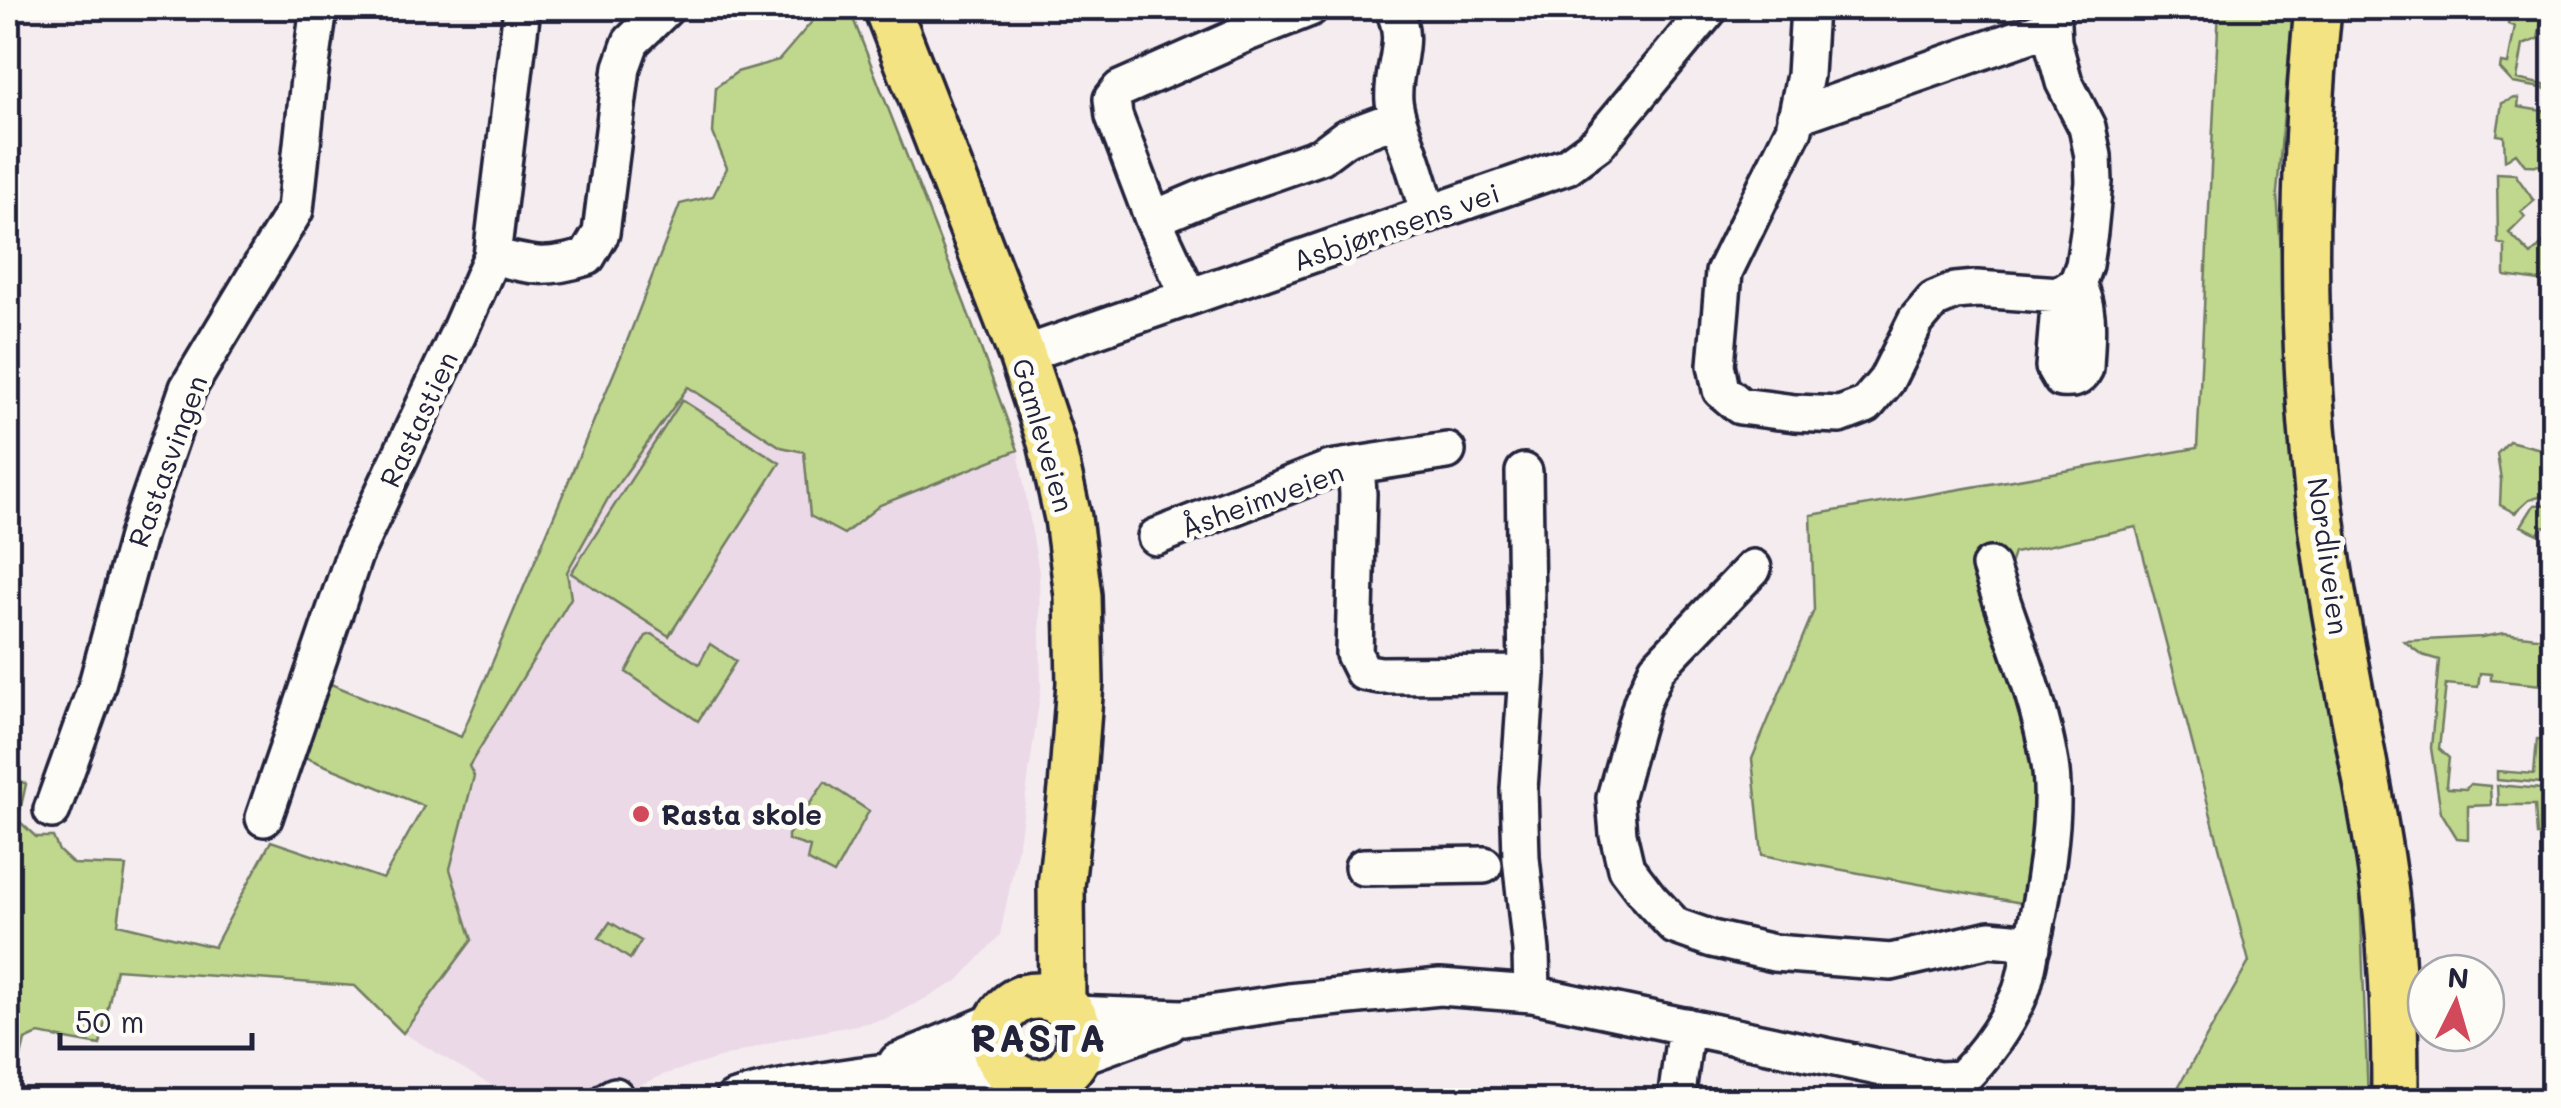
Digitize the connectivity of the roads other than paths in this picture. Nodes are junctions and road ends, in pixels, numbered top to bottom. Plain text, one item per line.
1 (319, 8) edge
2 (522, 8) edge
3 (666, 8) edge
4 (887, 8) edge
5 (1310, 8) edge
6 (1393, 8) edge
7 (1710, 8) edge
8 (1808, 8) edge
9 (2318, 8) edge
10 (2051, 17) edge
11 (1796, 116) junction
12 (1396, 119) junction
13 (1429, 215) junction
14 (1153, 219) junction
15 (492, 256) junction
16 (1189, 296) junction
17 (1022, 355) junction
18 (1446, 451) dead end
19 (1356, 465) junction
20 (1524, 472) dead end
21 (1156, 537) dead end
22 (1990, 566) dead end
23 (1753, 568) dead end
24 (1527, 674) junction
25 (52, 810) dead end
26 (264, 818) dead end
27 (1484, 866) dead end
28 (1363, 867) dead end
29 (2032, 947) junction
30 (1532, 994) junction
31 (1038, 1009) junction
32 (1184, 1018) junction
33 (1686, 1026) junction
34 (872, 1073) junction
35 (1074, 1074) edge
36 (1019, 1082) edge
37 (1946, 1087) edge
38 (733, 1100) edge
39 (1676, 1100) edge
40 (2395, 1100) edge

1 - 25 street, Rastasvingen
2 - 15 street, Rastastien
3 - 15 street
4 - 17 main road, Gamleveien
5 - 14 street
6 - 12 street
7 - 13 street, Asbjørnsens vei
8 - 11 street
9 - 40 main road, Nordliveien
10 - 11 street
10 - 11 street
12 - 13 street
12 - 14 street
13 - 16 street, Asbjørnsens vei
14 - 16 street
15 - 26 street, Rastastien
16 - 17 street, Asbjørnsens vei
17 - 31 main road, Gamleveien
18 - 19 street
19 - 21 street, Åsheimveien
19 - 24 street, Åsheimveien
20 - 24 street
22 - 29 street
23 - 29 street
24 - 30 street
27 - 28 street
29 - 37 street
30 - 32 street
30 - 33 street
31 - 32 street
31 - 34 street
31 - 35 main road, Gamleveien
31 - 36 main road, Gamleveien
32 - 35 street
33 - 37 street
33 - 39 street
34 - 36 street
34 - 38 street
35 - 36 main road

